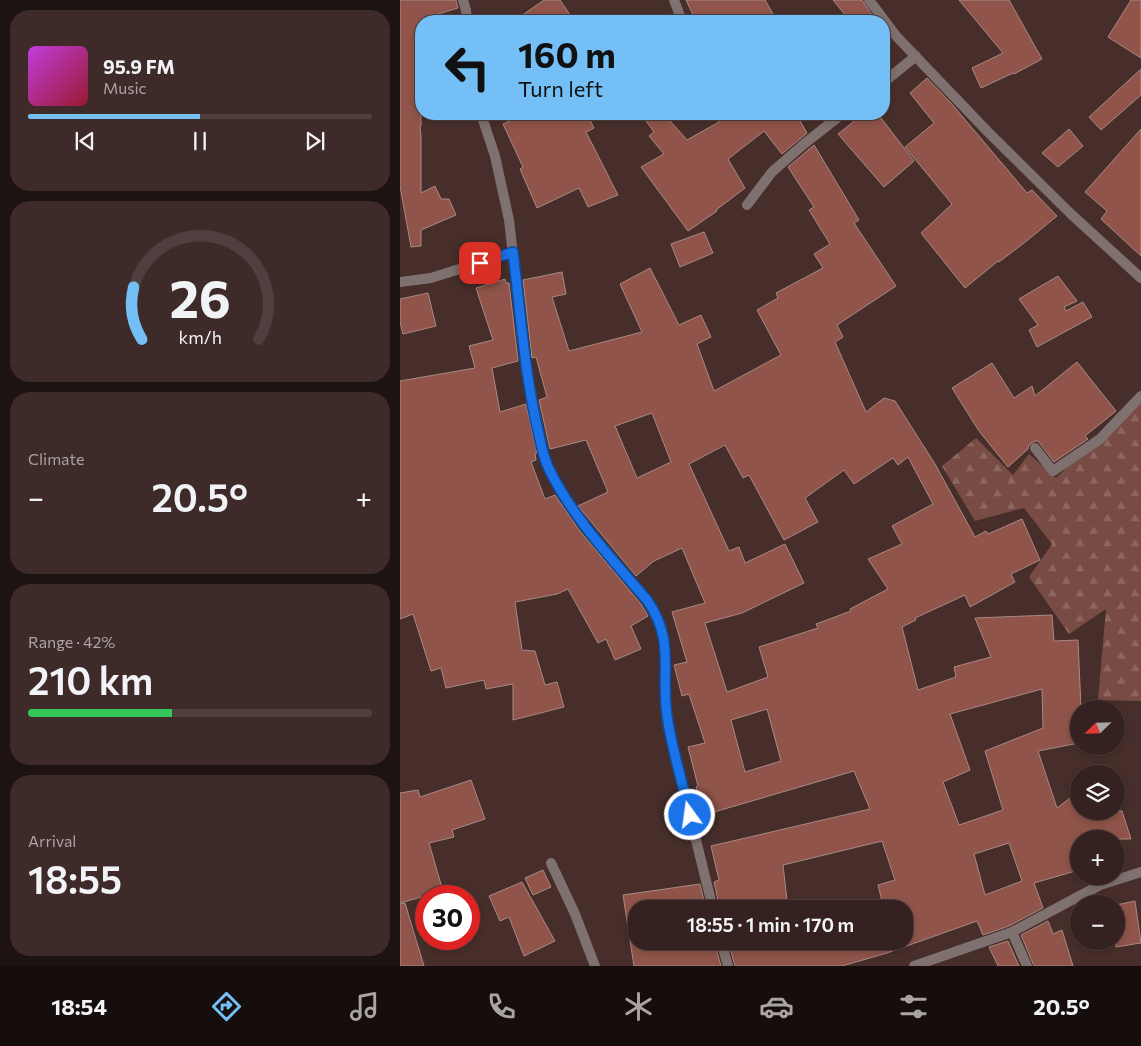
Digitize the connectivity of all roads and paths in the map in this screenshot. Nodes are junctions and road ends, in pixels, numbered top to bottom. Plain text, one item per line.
1 (463, 0) edge
2 (674, 0) edge
3 (869, 0) edge
4 (466, 15) edge
5 (680, 15) edge
6 (880, 15) edge
7 (890, 28) edge
8 (916, 56) junction
9 (890, 77) edge
10 (483, 120) edge
11 (834, 120) edge
12 (747, 205) dead end
13 (513, 252) junction
14 (1141, 278) edge
15 (400, 282) edge
16 (1141, 396) edge
17 (1035, 448) dead end
18 (551, 863) dead end
19 (1141, 872) edge
20 (711, 900) edge
21 (1012, 932) junction
22 (724, 950) edge
23 (596, 966) edge
24 (728, 966) edge
25 (914, 966) edge
26 (1027, 966) edge

1 - 4 street
2 - 5 street
3 - 6 street
7 - 8 street
8 - 9 street
8 - 14 street
10 - 13 street
11 - 12 street
13 - 15 street
13 - 20 street
16 - 17 street
18 - 23 street
19 - 21 street
21 - 25 street
21 - 26 street
22 - 24 street

